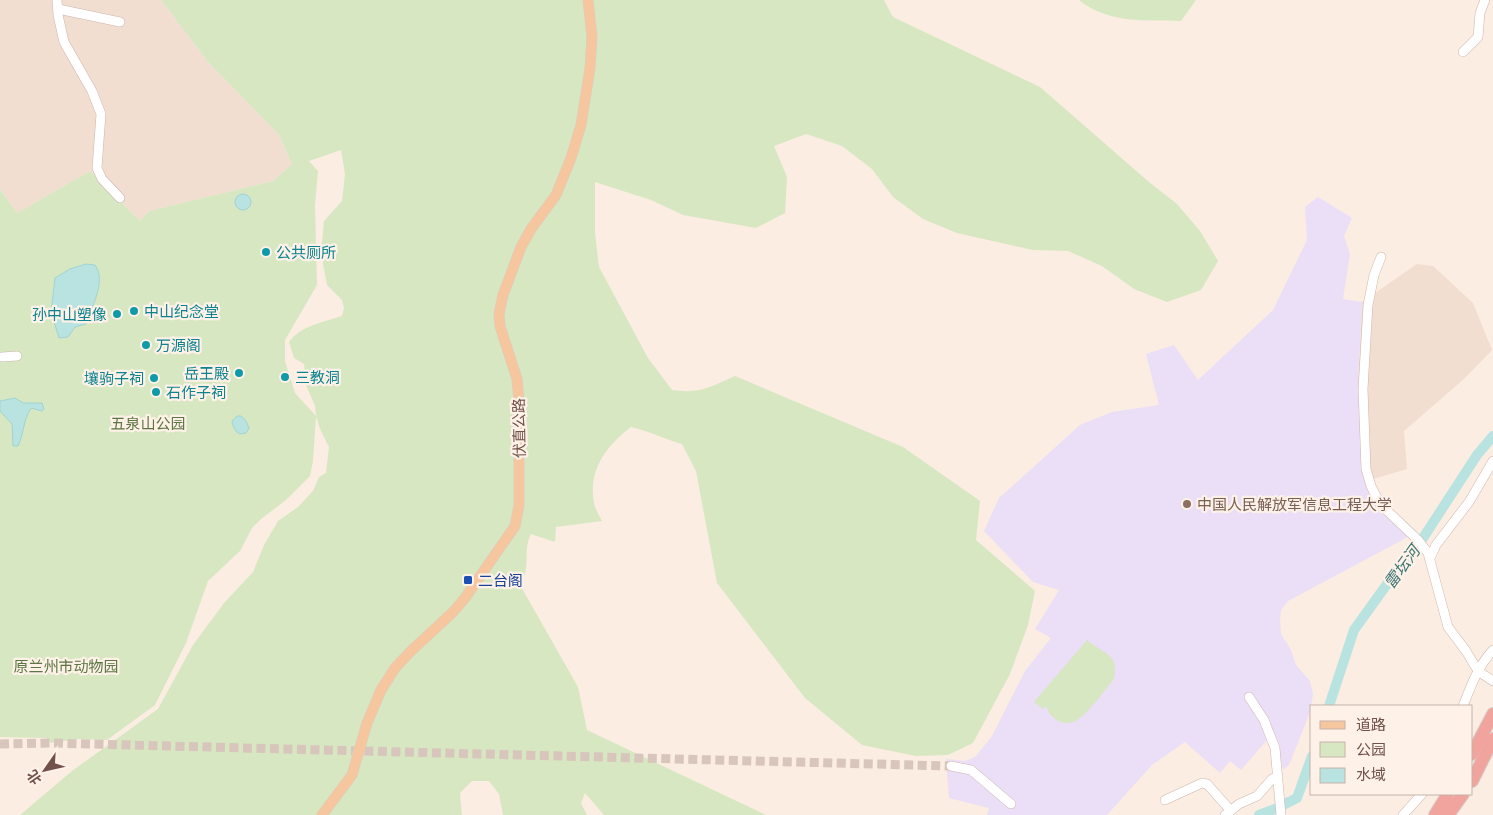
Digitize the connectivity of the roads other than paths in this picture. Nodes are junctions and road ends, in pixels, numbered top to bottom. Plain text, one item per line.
1 (588, 0) edge
2 (1484, 0) edge
3 (57, 4) edge
4 (120, 22) dead end
5 (1464, 52) dead end
6 (120, 198) dead end
7 (1381, 258) dead end
8 (17, 356) dead end
9 (2, 357) dead end
10 (1493, 461) edge
11 (1429, 556) junction
12 (1493, 650) edge
13 (1478, 670) junction
14 (1493, 681) edge
15 (1249, 697) dead end
16 (1463, 705) edge
17 (1493, 714) edge
18 (1493, 739) edge
19 (1473, 752) edge
20 (951, 766) tunnel mouth
21 (1278, 776) junction
22 (1473, 779) edge
23 (1421, 795) edge
24 (1447, 795) edge
25 (1462, 795) edge
26 (1165, 800) dead end
27 (1011, 804) dead end
28 (1228, 813) edge
29 (1281, 814) edge
30 (322, 815) edge
31 (1403, 815) edge
32 (1435, 815) edge
33 (1448, 815) edge

1 - 30 main road, 伏直公路
2 - 5 street
3 - 4 street
3 - 6 street
7 - 11 street
8 - 9 street
10 - 11 street
11 - 13 street
12 - 13 street
13 - 14 street
13 - 16 street
15 - 21 street
17 - 19 highway
18 - 22 highway
20 - 27 street
21 - 28 street
21 - 29 street
23 - 31 street
24 - 32 highway
25 - 33 highway
26 - 28 street

